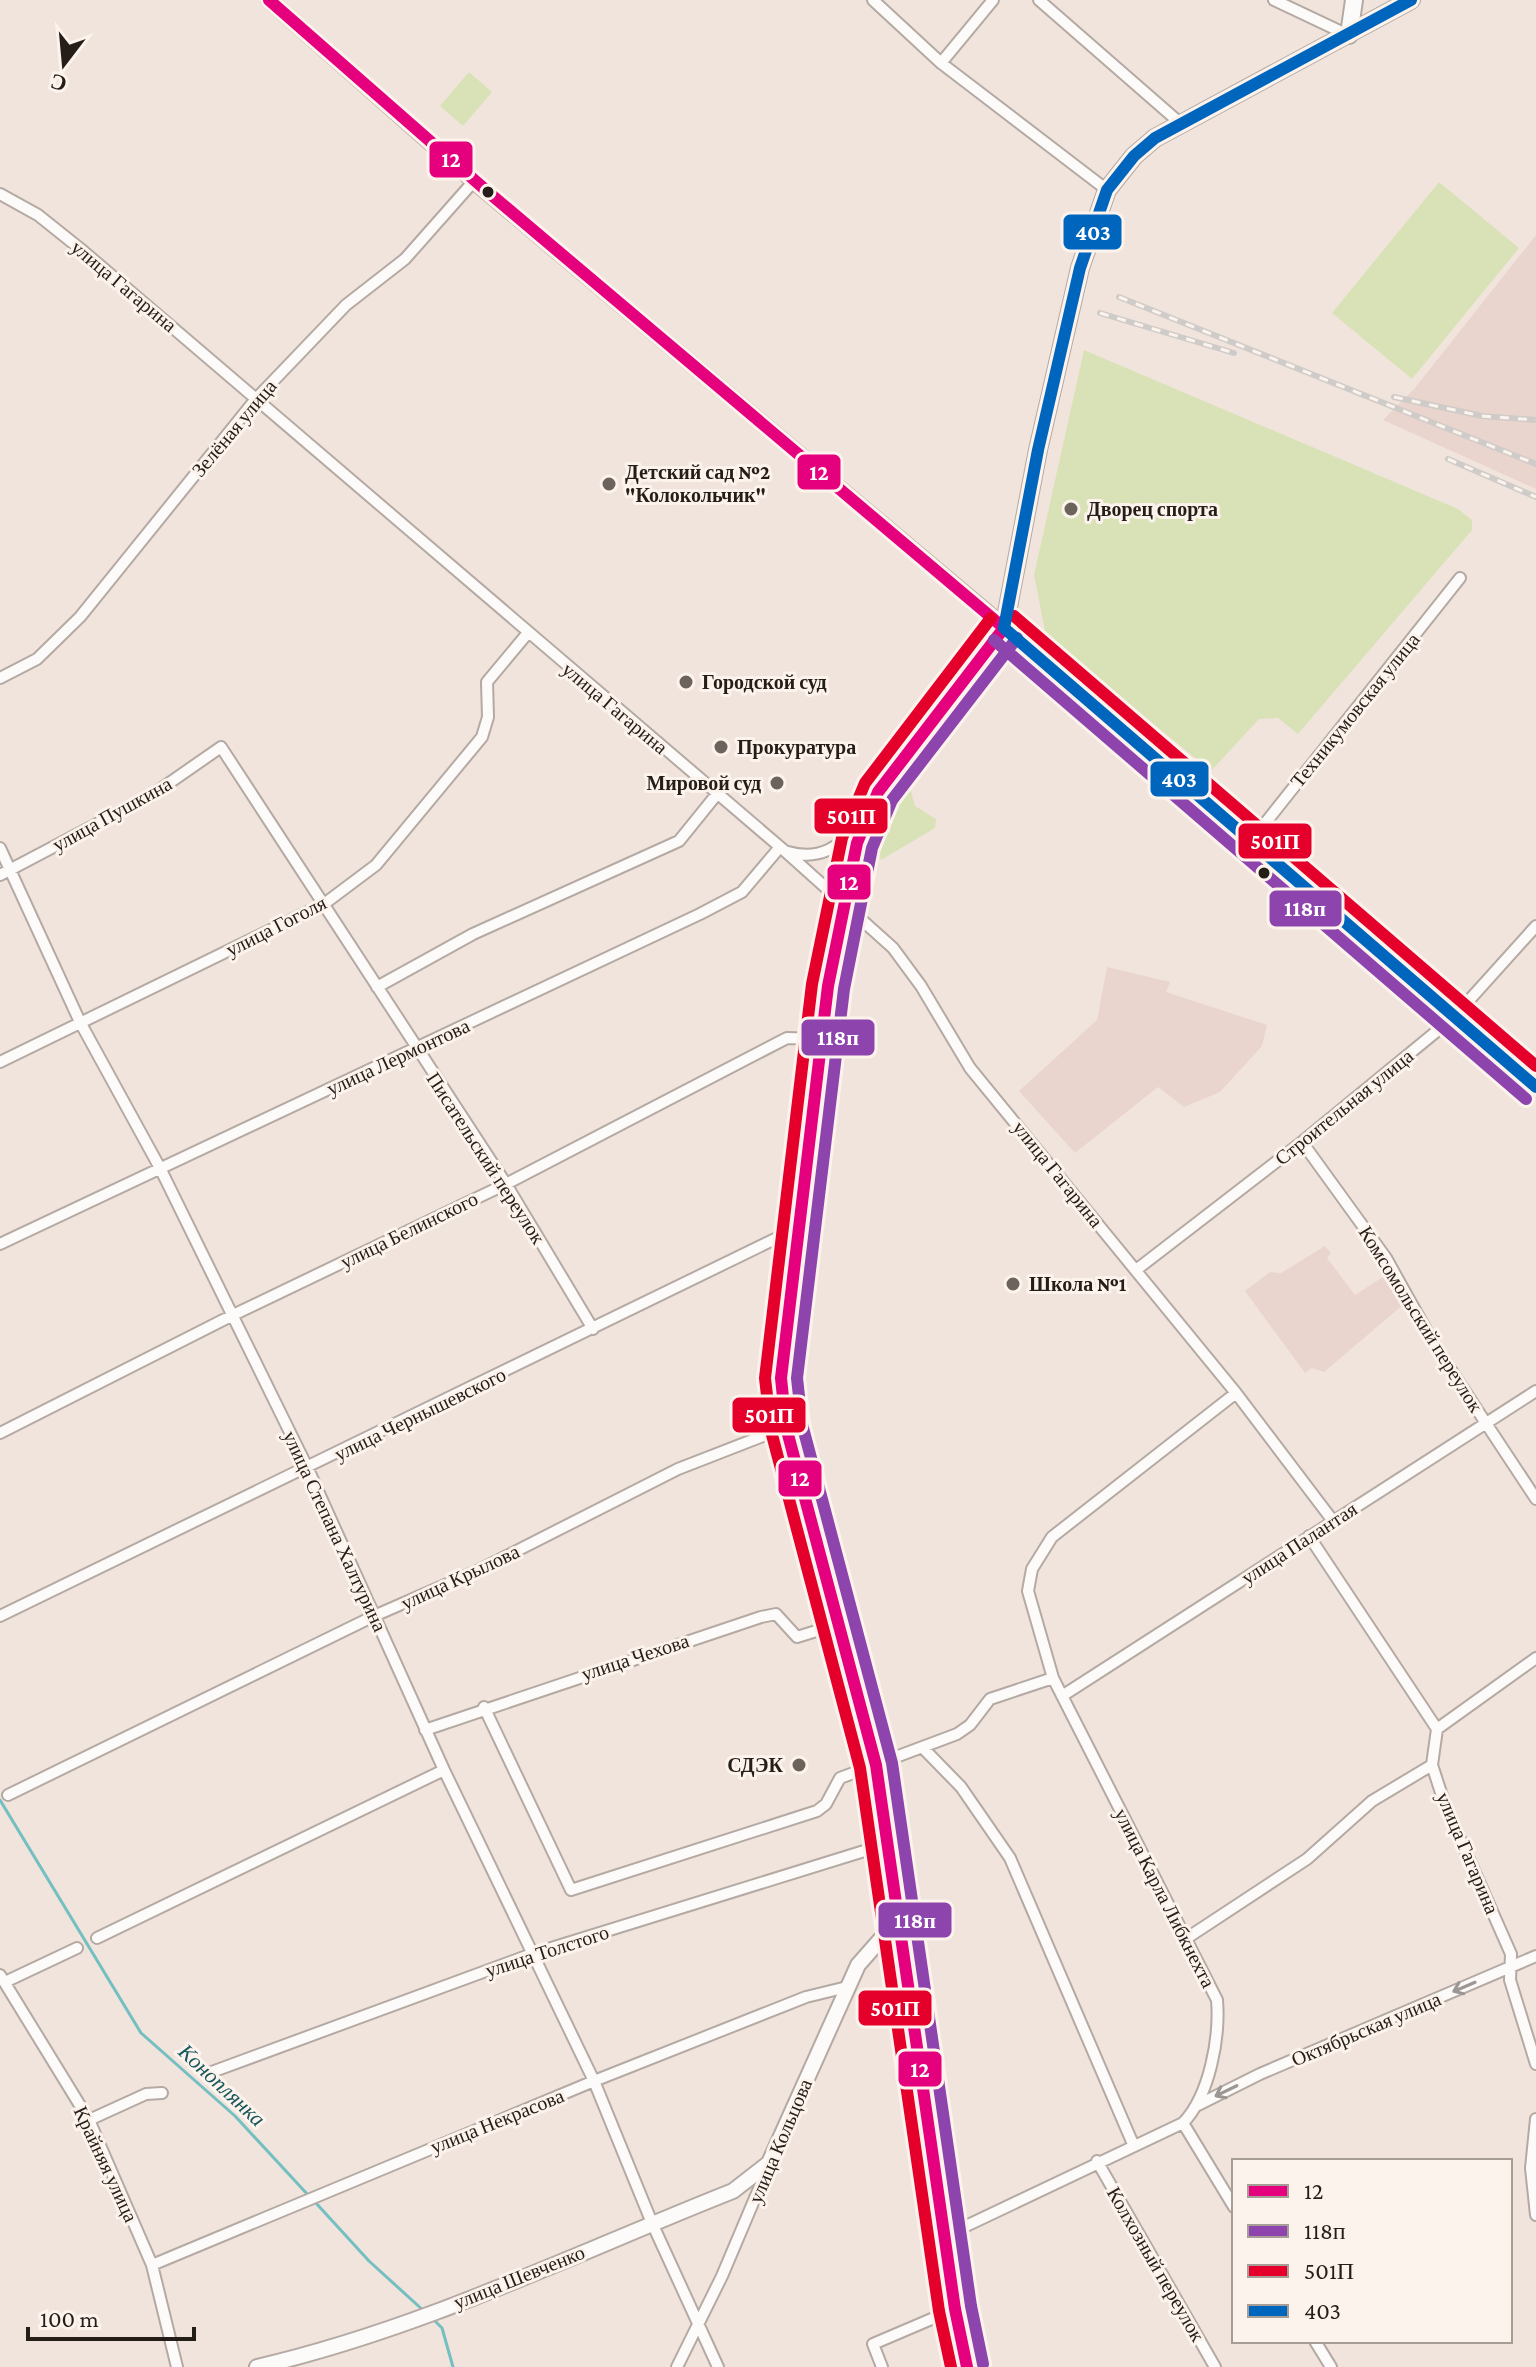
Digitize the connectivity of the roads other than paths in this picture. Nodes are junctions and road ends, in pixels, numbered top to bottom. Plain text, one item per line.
1 (269, 0) edge
2 (873, 0) edge
3 (993, 0) edge
4 (1039, 0) edge
5 (1274, 0) edge
6 (1355, 0) edge
7 (1411, 0) edge
8 (1382, 17) junction
9 (1349, 35) junction
10 (941, 63) junction
11 (1180, 123) junction
12 (474, 181) junction
13 (1107, 190) junction
14 (0, 194) edge
15 (256, 399) junction
16 (1460, 578) dead end
17 (1004, 628) junction
18 (527, 634) junction
19 (0, 678) edge
20 (221, 747) joint
21 (717, 794) junction
22 (864, 820) junction
23 (1251, 841) junction
24 (0, 848) edge
25 (783, 850) junction
26 (11, 869) junction
27 (0, 875) edge
28 (844, 903) junction
29 (324, 904) junction
30 (1536, 926) edge
31 (377, 987) junction
32 (1454, 1017) junction
33 (80, 1022) junction
34 (821, 1039) junction
35 (416, 1049) junction
36 (0, 1062) edge
37 (1536, 1087) edge
38 (1302, 1142) junction
39 (160, 1168) junction
40 (506, 1184) junction
41 (797, 1233) junction
42 (0, 1244) edge
43 (1136, 1270) junction
44 (231, 1316) junction
45 (593, 1329) junction
46 (1536, 1391) edge
47 (1236, 1393) junction
48 (1486, 1422) junction
49 (786, 1427) junction
50 (0, 1433) edge
51 (308, 1469) junction
52 (1536, 1499) edge
53 (1333, 1521) junction
54 (1309, 1536) junction
55 (0, 1616) edge
56 (374, 1616) junction
57 (839, 1624) junction
58 (1536, 1658) edge
59 (1053, 1678) junction
60 (1062, 1696) junction
61 (484, 1707) junction
62 (1437, 1729) junction
63 (425, 1730) junction
64 (923, 1748) junction
65 (876, 1765) junction
66 (1432, 1765) junction
67 (444, 1770) junction
68 (8, 1795) dead end
69 (890, 1843) junction
70 (900, 1928) junction
71 (97, 1938) dead end
72 (1187, 1938) junction
73 (77, 1948) dead end
74 (532, 1954) junction
75 (1536, 1956) edge
76 (1510, 1967) junction
77 (2, 1979) edge
78 (847, 1987) junction
79 (1536, 2064) edge
80 (209, 2073) dead end
81 (594, 2081) junction
82 (162, 2093) dead end
83 (1198, 2105) junction
84 (1536, 2119) edge
85 (89, 2120) junction
86 (1183, 2123) junction
87 (1133, 2144) junction
88 (1097, 2161) junction
89 (769, 2163) junction
90 (1232, 2204) edge
91 (1536, 2215) edge
92 (652, 2223) junction
93 (945, 2236) junction
94 (152, 2265) junction
95 (955, 2309) junction
96 (699, 2323) junction
97 (1316, 2343) edge
98 (177, 2367) edge
99 (257, 2367) edge
100 (677, 2367) edge
101 (718, 2367) edge
102 (882, 2367) edge
103 (967, 2367) edge
104 (1215, 2367) edge
105 (1331, 2367) edge

1 - 12 main road
2 - 10 street
3 - 10 street
4 - 11 street
5 - 9 street
6 - 8 main road
6 - 9 main road
7 - 8 main road
8 - 9 main road
9 - 11 main road
10 - 13 street
11 - 13 main road
12 - 15 street, Зелёная улица
12 - 17 main road
13 - 17 main road
14 - 15 street, улица Гагарина
15 - 18 street, улица Гагарина
15 - 19 street, Зелёная улица
16 - 23 street, Техникумовская улица
17 - 22 main road
17 - 23 main road
18 - 21 street, улица Гагарина
18 - 29 street, улица Гоголя
20 - 26 street, улица Пушкина
20 - 29 street, Писательский переулок
21 - 25 street, улица Гагарина
21 - 31 street
22 - 25 street
22 - 28 main road
23 - 32 main road
24 - 26 street, улица Степана Халтурина
25 - 28 street, улица Гагарина
25 - 35 street, улица Лермонтова
26 - 27 street, улица Пушкина
26 - 33 street, улица Степана Халтурина
28 - 34 main road
28 - 43 street, улица Гагарина
29 - 31 street, Писательский переулок
29 - 33 street, улица Гоголя
30 - 32 street, Строительная улица
31 - 35 street, Писательский переулок
32 - 37 main road
32 - 38 street, Строительная улица
33 - 36 street, улица Гоголя
33 - 39 street, улица Степана Халтурина
34 - 40 street, улица Белинского
34 - 41 main road
35 - 39 street, улица Лермонтова
35 - 40 street, Писательский переулок
38 - 43 street, Строительная улица
38 - 48 street, Комсомольский переулок
39 - 42 street, улица Лермонтова
39 - 44 street, улица Степана Халтурина
40 - 44 street, улица Белинского
40 - 45 street, Писательский переулок
41 - 45 street, улица Чернышевского
41 - 49 main road
43 - 47 street, улица Гагарина
44 - 50 street, улица Белинского
44 - 51 street, улица Степана Халтурина
45 - 51 street, улица Чернышевского
46 - 48 street, улица Палантая
47 - 53 street, улица Гагарина
47 - 59 street
48 - 52 street, Комсомольский переулок
48 - 53 street, улица Палантая
49 - 56 street, улица Крылова
49 - 57 main road
51 - 55 street, улица Чернышевского
51 - 56 street, улица Степана Халтурина
53 - 54 street, улица Палантая
54 - 60 street, улица Палантая
54 - 62 street
56 - 63 street, улица Степана Халтурина
56 - 68 street, улица Крылова
57 - 61 street, улица Чехова
57 - 65 main road
58 - 62 street
59 - 60 street, улица Карла Либкнехта
59 - 64 street
60 - 72 street, улица Карла Либкнехта
61 - 63 street, улица Чехова
61 - 65 street
62 - 66 street, улица Гагарина
63 - 67 street, улица Степана Халтурина
64 - 65 street
64 - 87 street
65 - 69 main road
66 - 72 street
66 - 76 street, улица Гагарина
67 - 71 street
67 - 74 street, улица Степана Халтурина
69 - 70 main road
69 - 74 street, улица Толстого
70 - 78 main road, улица Кольцова
70 - 93 main road
72 - 83 street, улица Карла Либкнехта
73 - 77 street
74 - 80 street, улица Толстого
74 - 81 street, улица Степана Халтурина
75 - 76 street, Октябрьская улица
76 - 79 street, улица Гагарина
76 -> 83 street, Октябрьская улица
77 - 85 street, Крайняя улица
78 - 81 street, улица Некрасова
78 - 89 main road, улица Кольцова
81 - 92 street, улица Степана Халтурина
81 - 94 street, улица Некрасова
82 - 85 street
83 - 86 street, улица Карла Либкнехта
84 - 91 street
85 - 94 street, Крайняя улица
86 - 87 street
86 - 90 street
87 - 88 street
88 - 93 street
88 - 104 street, Колхозный переулок
89 - 92 main road, улица Шевченко
89 - 96 street, улица Кольцова
92 - 96 street, улица Степана Халтурина
92 - 99 main road, улица Шевченко
93 - 95 main road
94 - 98 street, Крайняя улица
95 - 102 street
95 - 103 main road
96 - 100 street, улица Кольцова
96 - 101 street, улица Степана Халтурина
97 - 105 street

